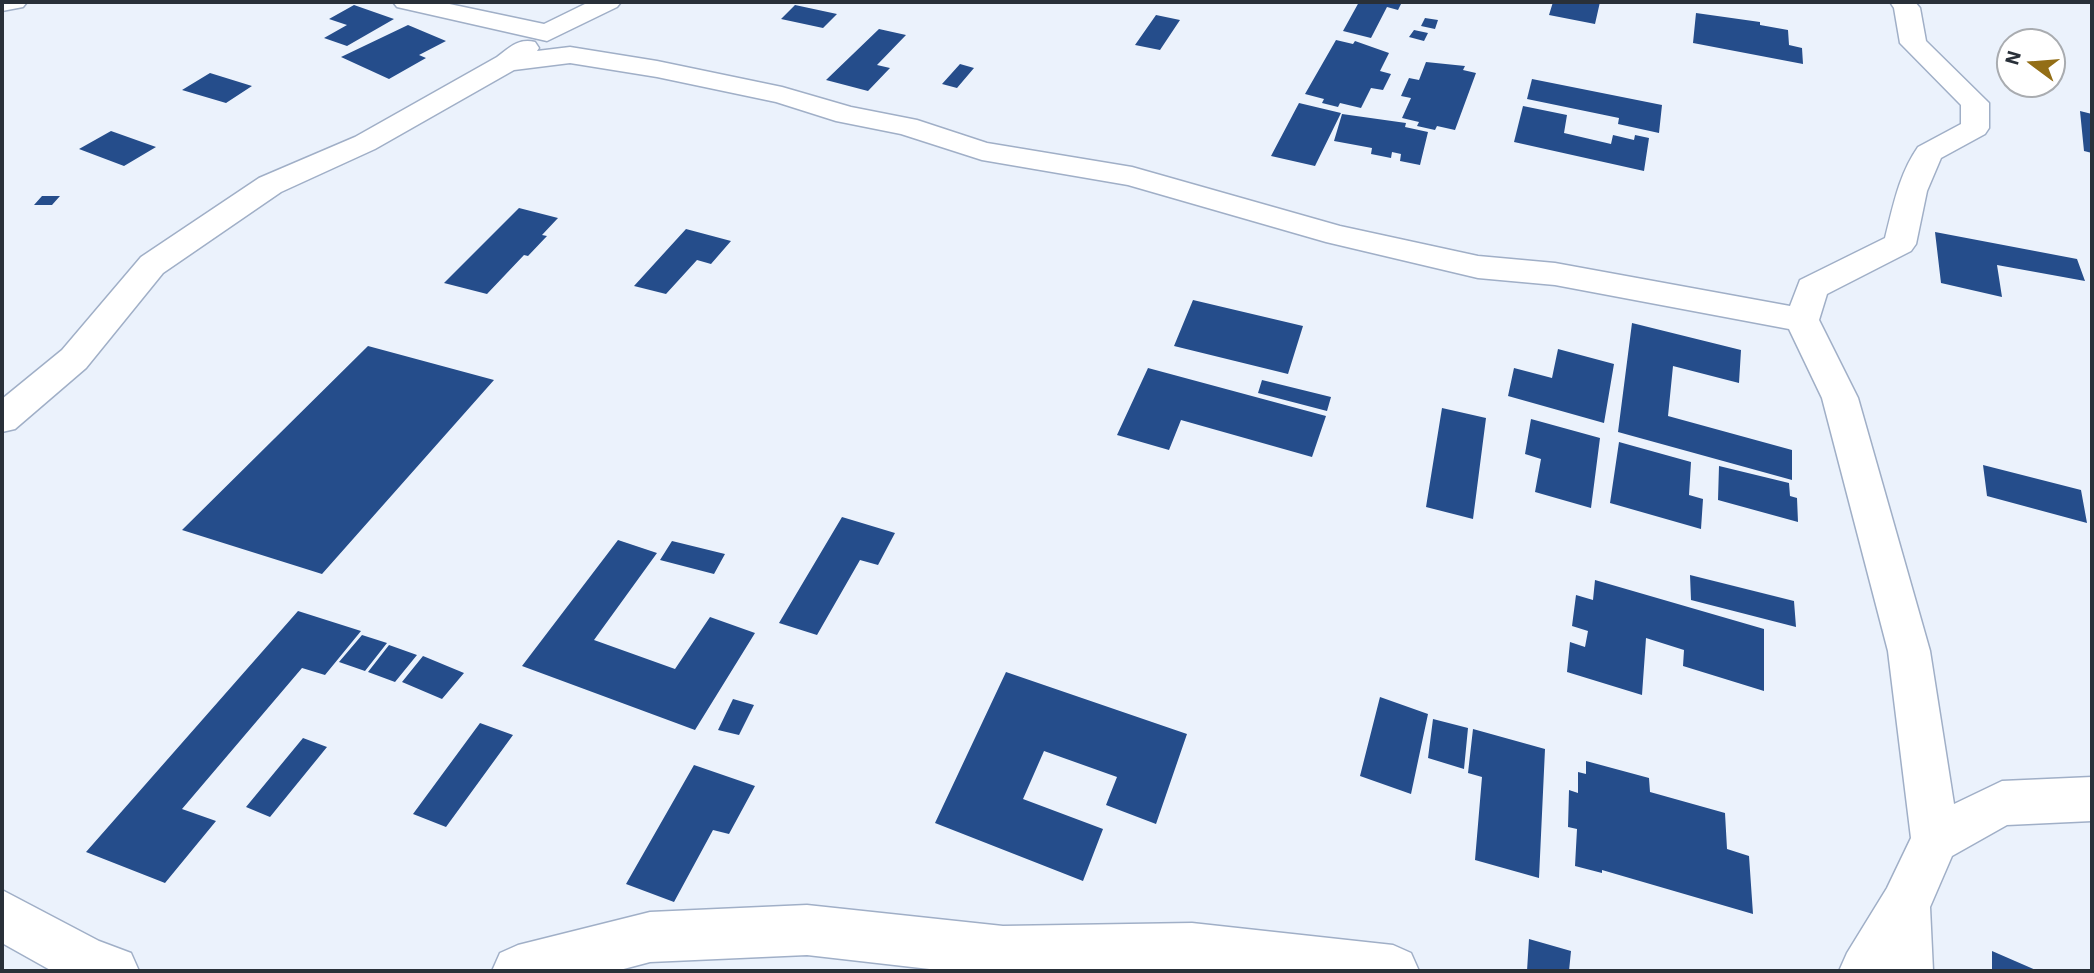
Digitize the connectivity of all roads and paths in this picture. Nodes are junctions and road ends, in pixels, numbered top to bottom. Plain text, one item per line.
1 (14, 2) edge
2 (406, 2) edge
3 (608, 2) edge
4 (1903, 2) edge
5 (2, 3) edge
6 (547, 33) junction
7 (507, 63) junction
8 (1802, 320) junction
9 (2, 419) edge
10 (2092, 799) edge
11 (1935, 839) junction
12 (1905, 906) junction
13 (2, 915) edge
14 (113, 971) edge
15 (518, 971) edge
16 (1393, 971) edge
17 (1865, 971) edge
18 (1907, 971) edge

1 - 5 street
2 - 6 street
3 - 6 street
4 - 8 street
6 - 7 street
7 - 8 street
7 - 9 street
8 - 11 street
10 - 11 street
11 - 12 street
12 - 17 street
12 - 18 street
13 - 14 street
15 - 16 street

